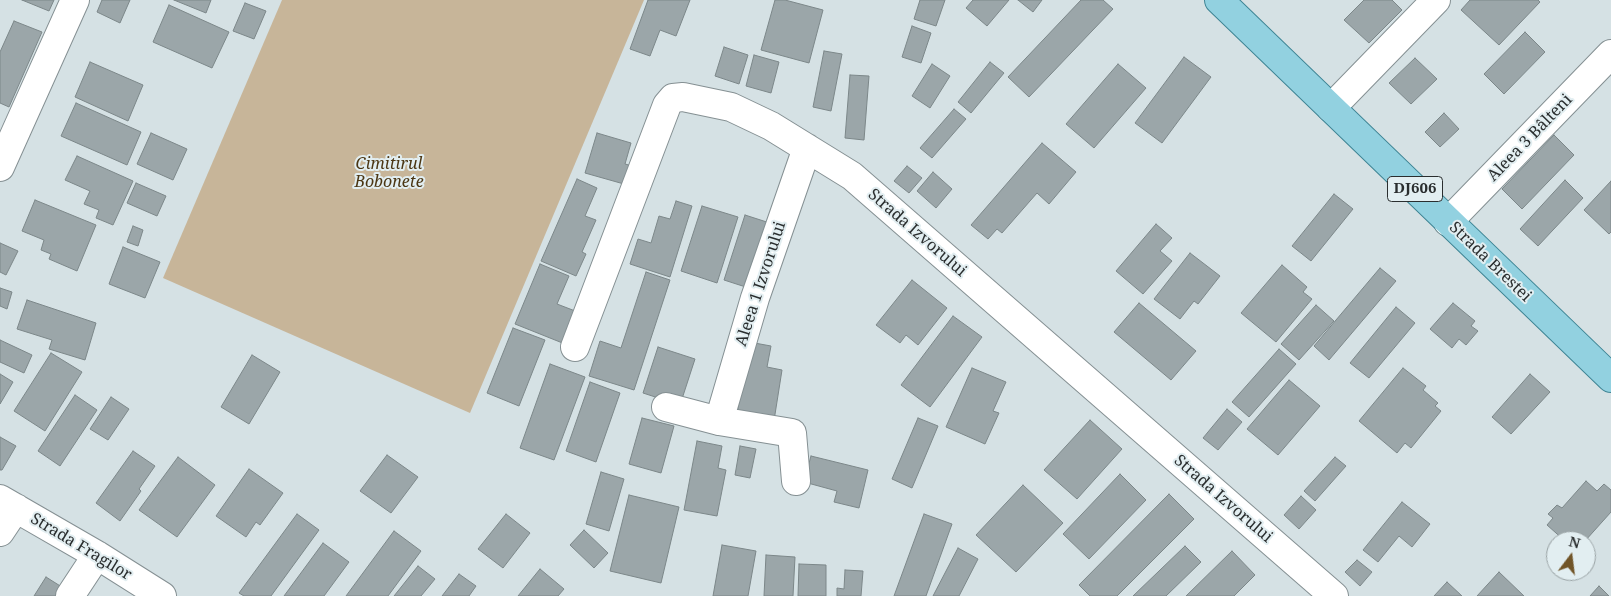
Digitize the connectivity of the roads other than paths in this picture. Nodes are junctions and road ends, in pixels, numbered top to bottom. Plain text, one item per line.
1 (74, 0) edge
2 (1436, 0) edge
3 (1231, 4) edge
4 (1611, 54) edge
5 (1331, 108) junction
6 (807, 148) junction
7 (0, 167) edge
8 (1448, 222) junction
9 (575, 347) dead end
10 (1611, 378) edge
11 (666, 407) dead end
12 (719, 421) junction
13 (796, 481) dead end
14 (8, 504) edge
15 (0, 532) edge
16 (98, 555) junction
17 (70, 596) edge
18 (162, 596) edge
19 (1334, 596) edge

1 - 7 street
2 - 5 street
3 - 5 main road, Strada Brestei / DJ606
4 - 8 street, Aleea 3 Bâlteni
5 - 8 main road, Strada Brestei / DJ606
6 - 9 street, Strada Izvorului
6 - 12 street, Aleea 1 Izvorului
6 - 19 street, Strada Izvorului
8 - 10 main road, Strada Brestei / DJ606
11 - 12 street
12 - 13 street
14 - 15 street
14 - 16 street, Strada Fragilor
16 - 17 street
16 - 18 street, Strada Fragilor

